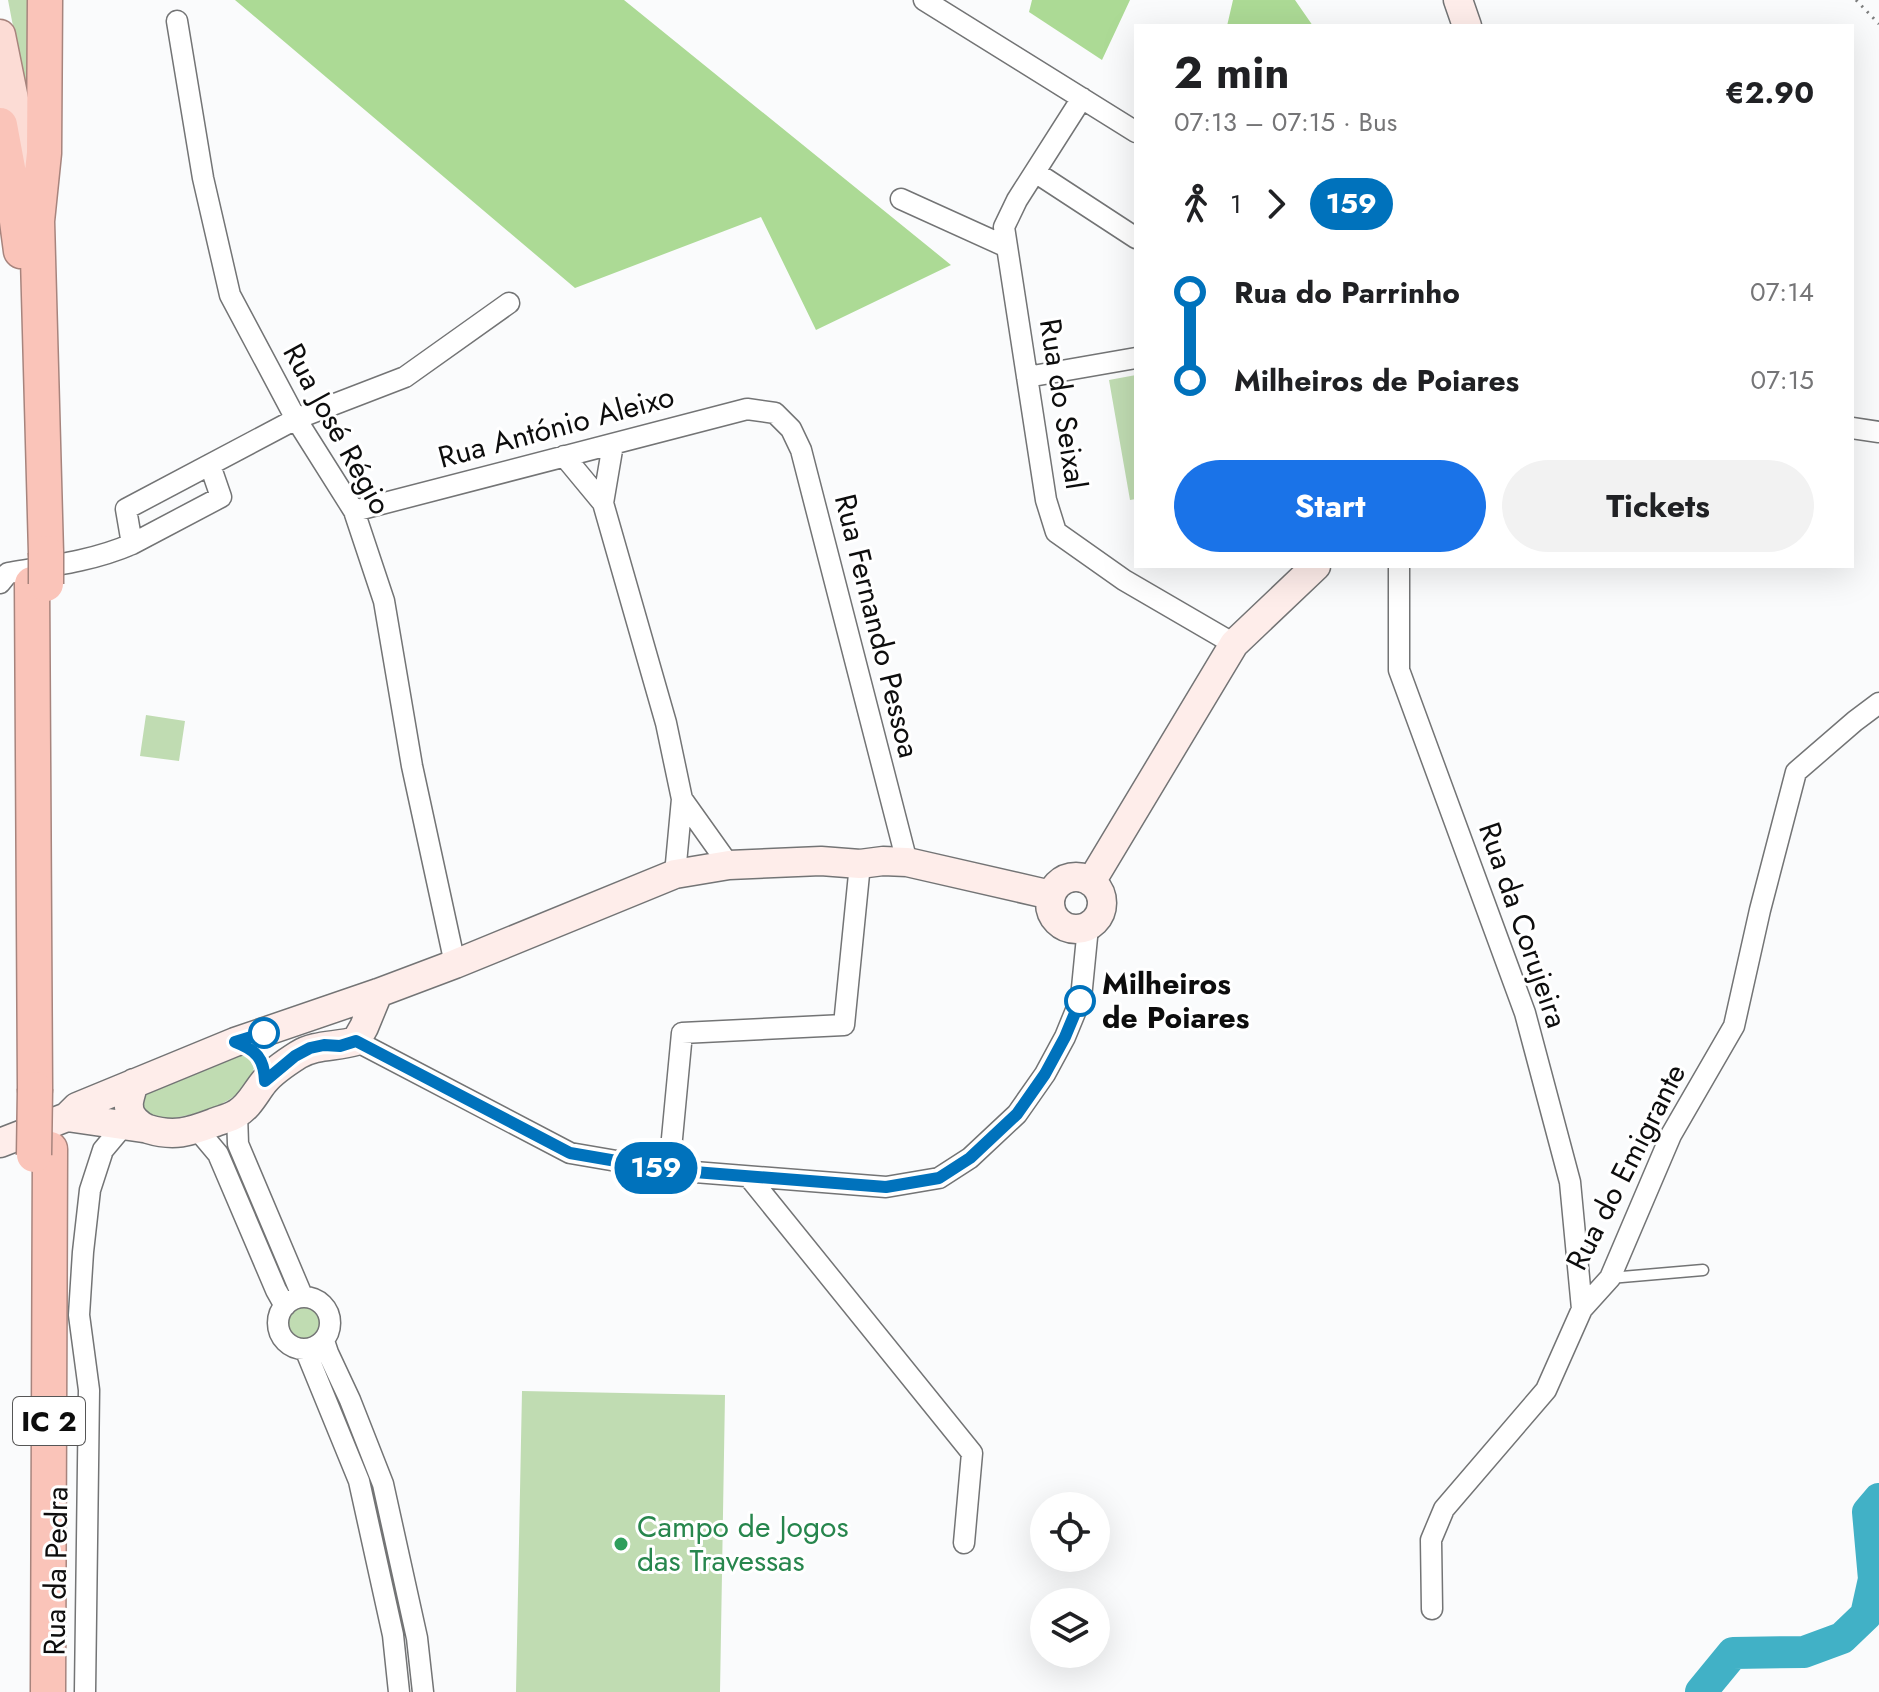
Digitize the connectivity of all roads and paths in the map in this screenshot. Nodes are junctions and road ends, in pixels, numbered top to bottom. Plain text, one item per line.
1 (45, 0) edge
2 (924, 0) edge
3 (1458, 0) edge
4 (1856, 0) edge
5 (177, 21) dead end
6 (1466, 24) edge
7 (1879, 24) edge
8 (0, 35) edge
9 (1082, 98) junction
10 (0, 125) edge
11 (1134, 131) edge
12 (1035, 172) junction
13 (901, 199) dead end
14 (37, 221) junction
15 (1134, 237) edge
16 (1007, 247) junction
17 (509, 303) dead end
18 (1134, 358) edge
19 (1027, 377) junction
20 (775, 413) joint
21 (296, 419) junction
22 (1854, 428) edge
23 (1879, 432) edge
24 (613, 444) junction
25 (564, 456) junction
26 (210, 465) junction
27 (603, 503) junction
28 (354, 511) junction
29 (132, 544) junction
30 (1314, 568) edge
31 (1399, 568) edge
32 (31, 571) edge
33 (1234, 644) junction
34 (1879, 703) edge
35 (682, 799) junction
36 (907, 862) junction
37 (860, 864) junction
38 (729, 865) junction
39 (675, 874) junction
40 (1091, 882) junction
41 (1051, 895) junction
42 (1088, 927) junction
43 (455, 964) junction
44 (378, 993) junction
45 (356, 1041) junction
46 (235, 1042) junction
47 (265, 1081) junction
48 (134, 1083) junction
49 (237, 1114) junction
50 (67, 1117) junction
51 (133, 1126) junction
52 (197, 1129) junction
53 (0, 1143) edge
54 (42, 1152) junction
55 (669, 1170) junction
56 (749, 1177) junction
57 (1703, 1270) dead end
58 (1610, 1278) junction
59 (304, 1297) junction
60 (285, 1306) junction
61 (1582, 1309) junction
62 (324, 1341) junction
63 (305, 1349) junction
64 (964, 1543) dead end
65 (1432, 1609) dead end
66 (32, 1692) edge
67 (48, 1692) edge
68 (85, 1692) edge
69 (399, 1692) edge
70 (423, 1692) edge

1 - 14 highway, IC 2
2 - 9 street
3 - 6 street
4 - 7 path
5 - 21 street, Rua José Régio
8 - 14 main road
9 - 11 street
9 - 12 street, Rua do Seixal
10 - 32 highway, IC 2
12 - 15 street
12 - 16 street, Rua do Seixal
13 - 16 street
14 - 32 highway, IC 2
16 - 19 street, Rua do Seixal
17 - 21 street
18 - 19 street
19 - 33 street, Rua do Seixal
20 - 24 street, Rua António Aleixo
20 - 36 street, Rua Fernando Pessoa
21 - 26 street
21 - 28 street, Rua José Régio
22 - 23 street
24 - 25 street, Rua António Aleixo
24 - 27 street
25 - 27 street
25 - 28 street, Rua António Aleixo
26 - 29 street
26 - 29 street
27 - 35 street
28 - 43 street, Rua José Régio
29 - 32 street
30 - 33 street
31 - 61 street, Rua da Corujeira
32 - 54 highway, IC 2
33 - 40 street
34 - 58 street, Rua do Emigrante
35 - 38 street
35 - 39 street
36 - 37 street
36 - 41 street
37 - 38 street
37 - 55 street
38 - 39 street
39 - 43 street
40 - 41 street
40 - 42 street
41 - 42 street
42 - 56 street
43 - 44 street
44 - 45 street
44 - 46 street
45 - 47 street
45 - 55 street
46 - 47 street
46 - 48 street
47 - 49 street
48 - 50 street
48 - 51 street
49 - 52 street
49 - 59 street
50 - 51 street
50 - 53 street
51 - 52 street
51 - 68 street, Rua da Pedra
52 - 60 street
54 - 66 highway, IC 2
54 - 67 highway, IC 2
55 - 56 street
56 - 64 street
57 - 58 lane
58 - 61 street, Rua do Emigrante
59 - 60 street
59 - 62 street
60 - 63 street
61 - 65 street, Rua do Emigrante
62 - 63 street
62 - 70 street
63 - 69 street

